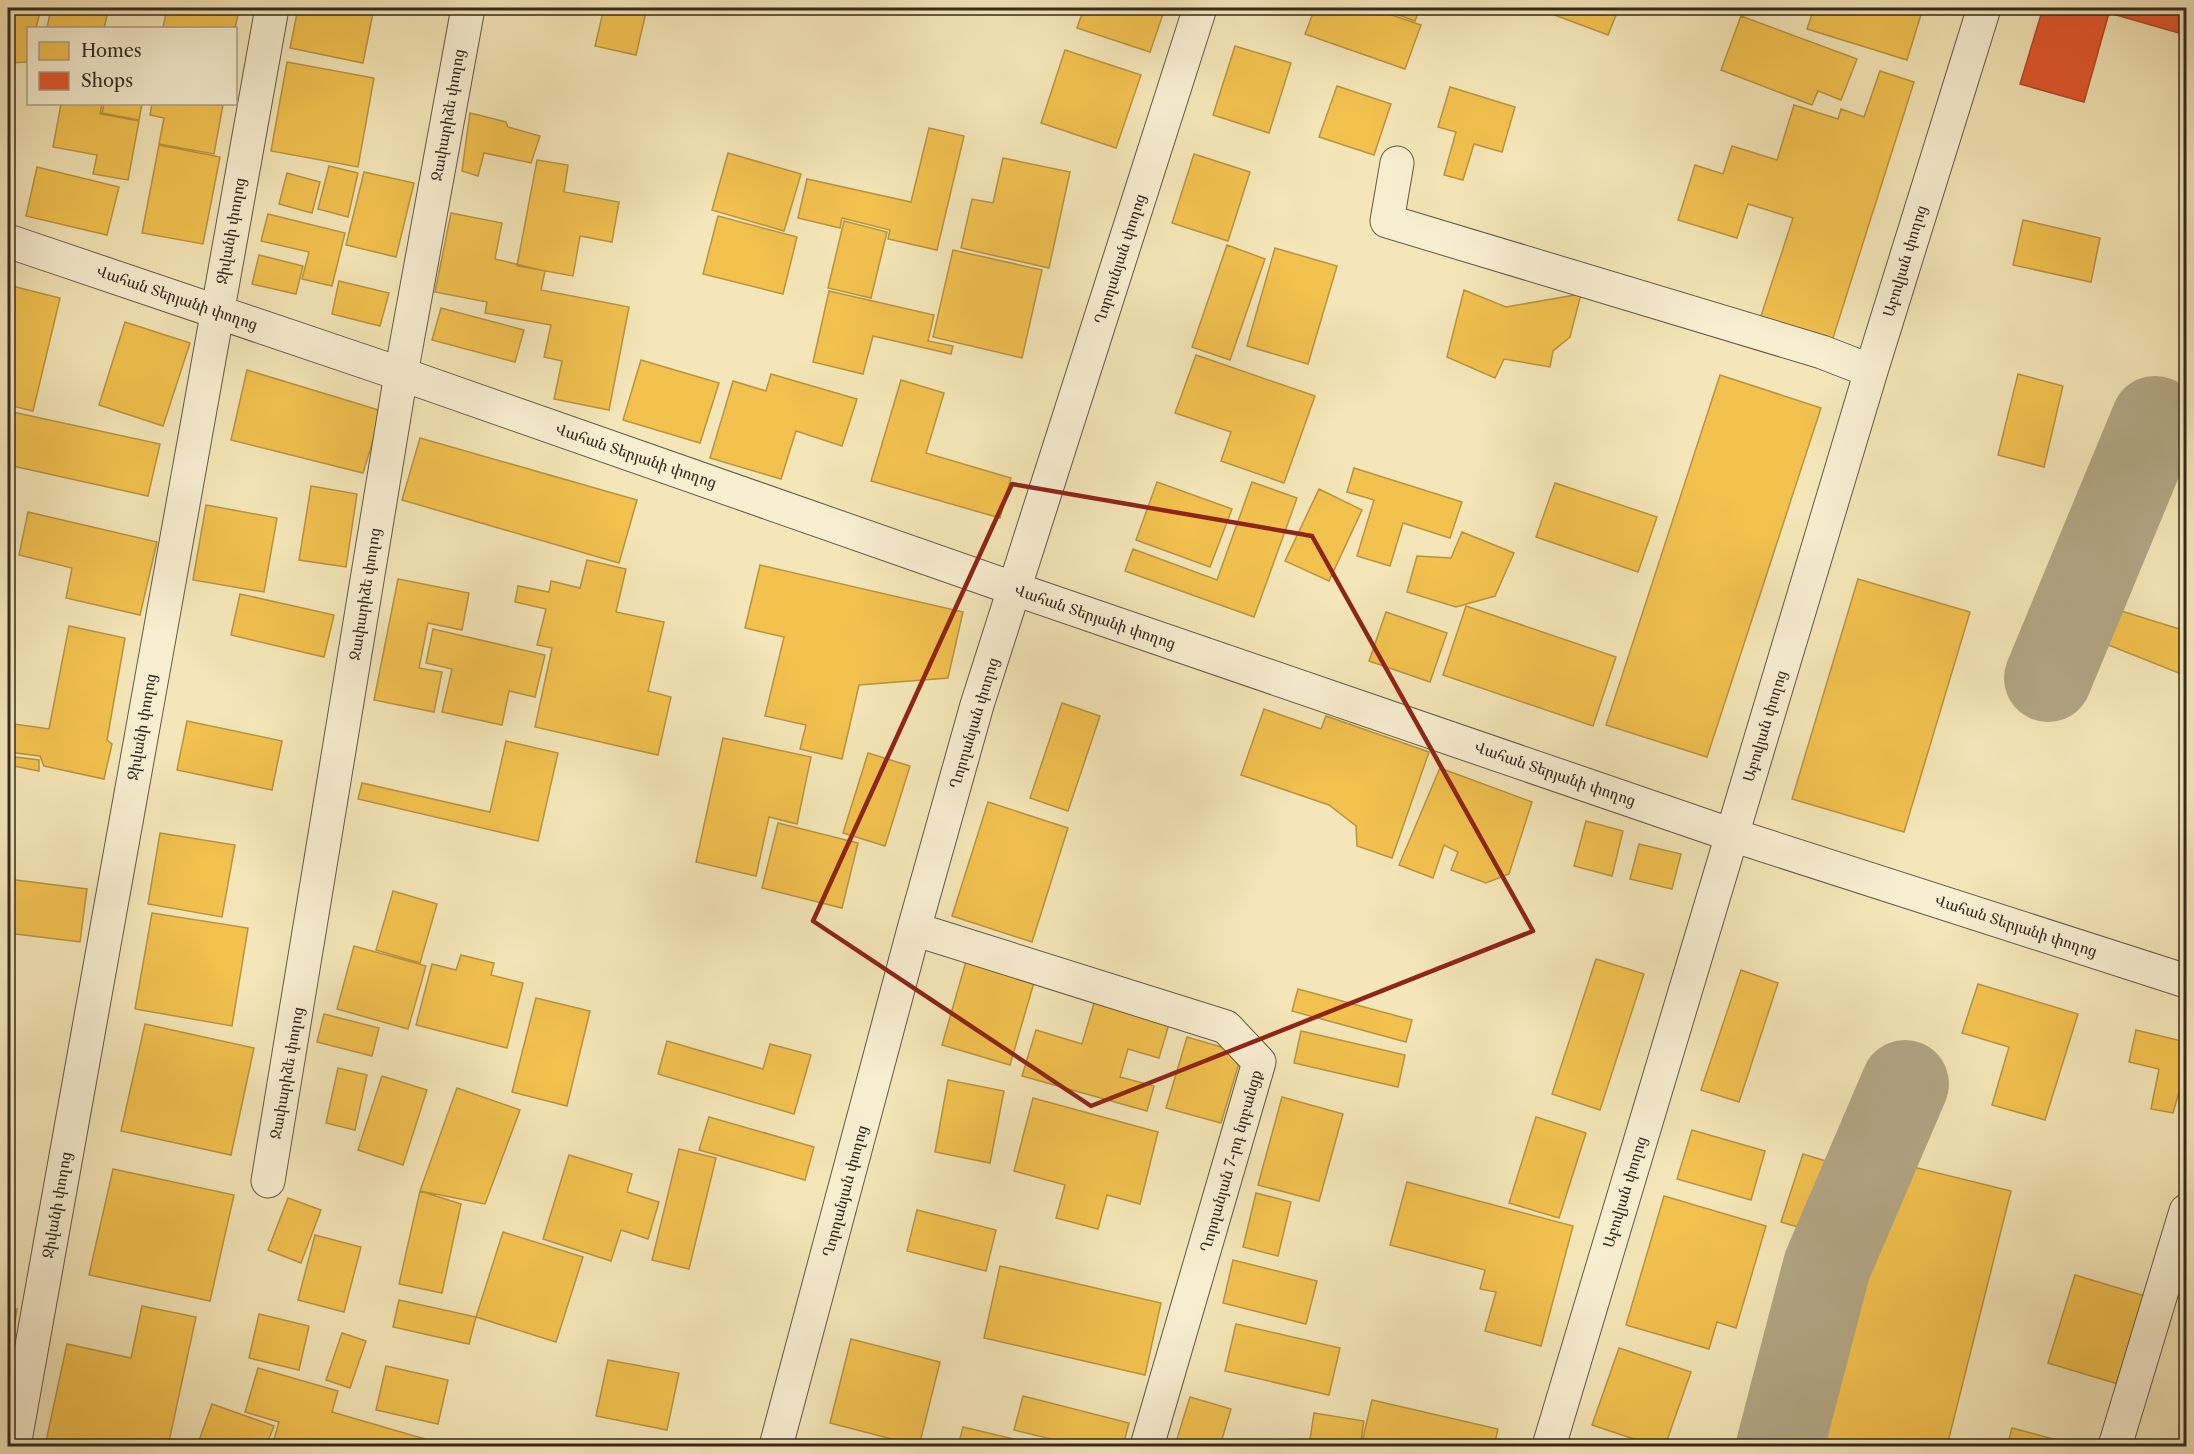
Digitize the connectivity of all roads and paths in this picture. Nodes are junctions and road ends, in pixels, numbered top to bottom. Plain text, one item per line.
1 (272, 8) edge
2 (468, 8) edge
3 (1200, 8) edge
4 (1984, 8) edge
5 (1397, 163) dead end
6 (8, 240) edge
7 (216, 311) junction
8 (1871, 371) junction
9 (401, 374) junction
10 (1015, 589) junction
11 (1732, 835) junction
12 (914, 929) junction
13 (2187, 981) edge
14 (268, 1181) dead end
15 (2187, 1211) edge
16 (14, 1446) edge
17 (776, 1446) edge
18 (1147, 1446) edge
19 (1549, 1446) edge
20 (2115, 1446) edge

1 - 7 street, Ջիվանի փողոց
2 - 9 street, Ջափարիձե փողոց
3 - 10 street, Ղորղանյան փողոց
4 - 8 street, Աբովյան փողոց
5 - 8 street
6 - 7 street, Վահան Տերյանի փողոց
7 - 9 street, Վահան Տերյանի փողոց
7 - 16 street, Ջիվանի փողոց
8 - 11 street, Աբովյան փողոց
9 - 10 street, Վահան Տերյանի փողոց
9 - 14 street, Ջափարիձե փողոց
10 - 11 street, Վահան Տերյանի փողոց
10 - 12 street, Ղորղանյան փողոց
11 - 13 street, Վահան Տերյանի փողոց
11 - 19 street, Աբովյան փողոց
12 - 17 street, Ղորղանյան փողոց
12 - 18 street, Ղորղանյան 7-րդ նրբանցք
15 - 20 street

